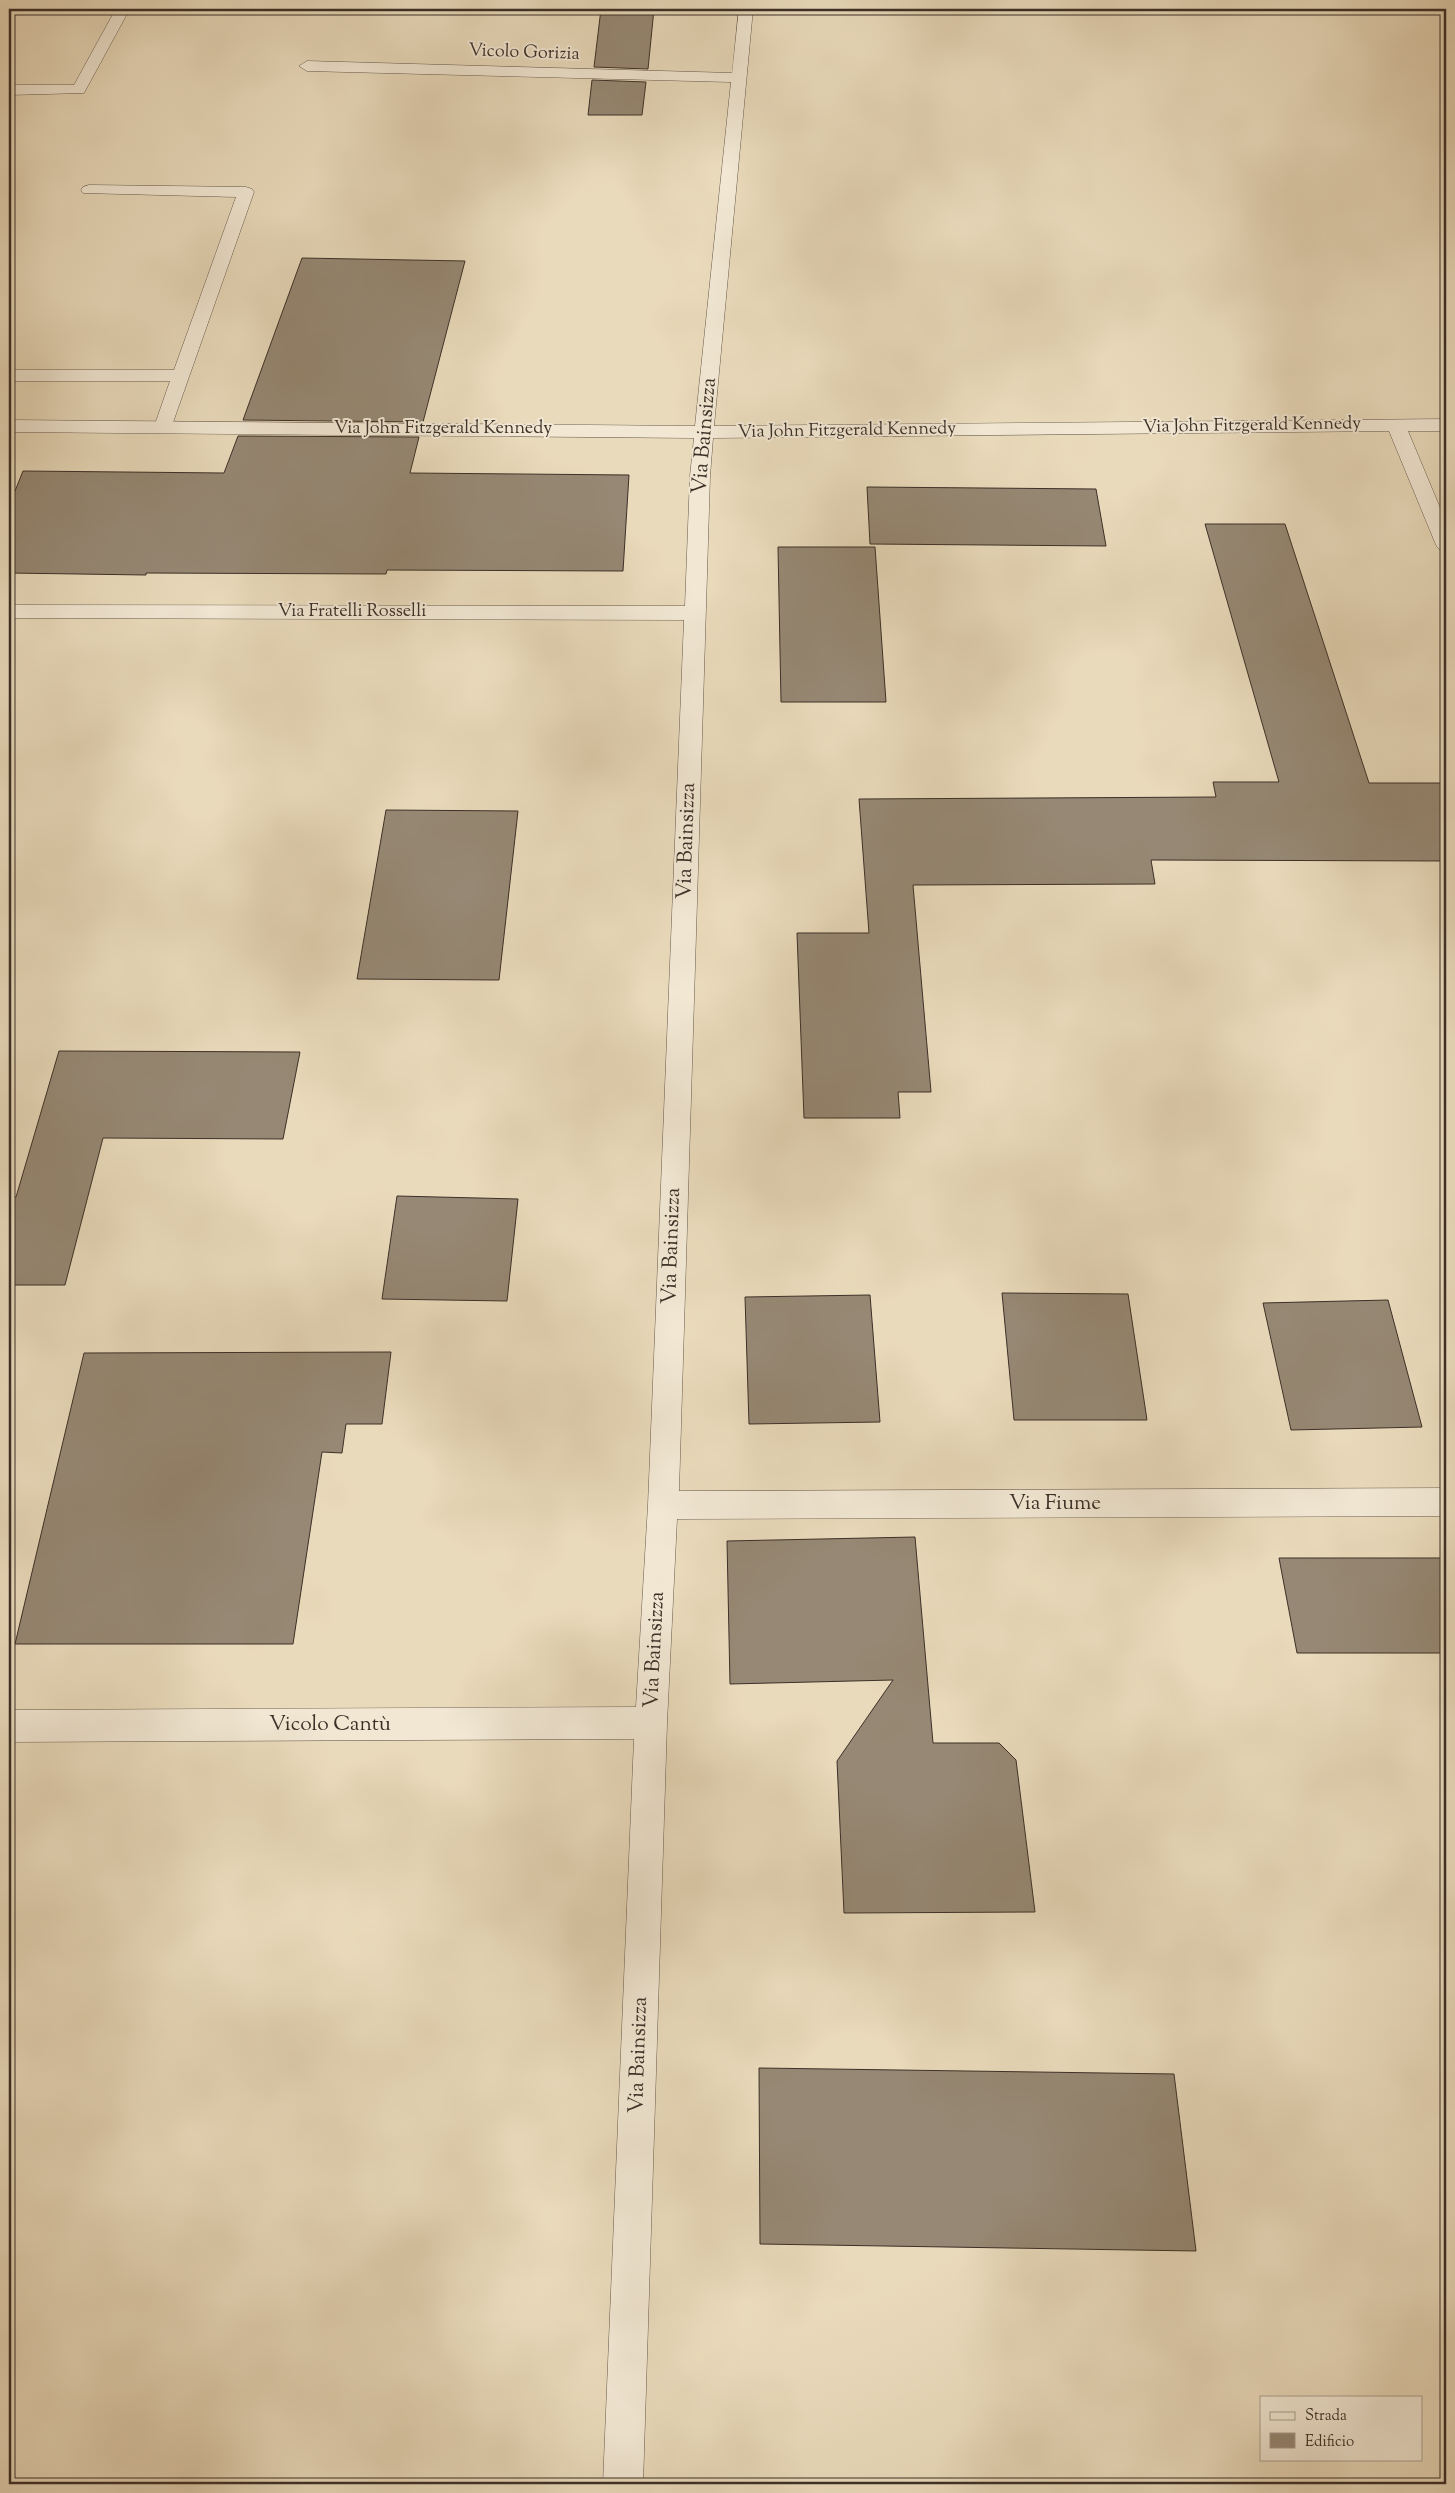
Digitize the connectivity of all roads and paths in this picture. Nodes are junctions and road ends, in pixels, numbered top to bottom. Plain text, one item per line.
1 (746, 9) edge
2 (120, 14) dead end
3 (307, 66) dead end
4 (740, 78) junction
5 (9, 90) edge
6 (89, 190) dead end
7 (181, 375) junction
8 (9, 376) edge
9 (1396, 425) junction
10 (1446, 425) edge
11 (9, 426) edge
12 (163, 427) junction
13 (705, 432) junction
14 (1446, 545) edge
15 (9, 611) edge
16 (695, 613) junction
17 (1446, 1502) edge
18 (663, 1505) junction
19 (651, 1723) junction
20 (9, 1726) edge
21 (623, 2484) edge

1 - 4 street, Via Bainsizza
2 - 5 street
3 - 4 street, Vicolo Gorizia
4 - 13 street, Via Bainsizza
6 - 7 street
7 - 8 street
7 - 12 street
9 - 10 street, Via John Fitzgerald Kennedy
9 - 13 street, Via John Fitzgerald Kennedy
9 - 14 street
11 - 12 street, Via John Fitzgerald Kennedy
12 - 13 street, Via John Fitzgerald Kennedy
13 - 16 street, Via Bainsizza
15 - 16 street, Via Fratelli Rosselli
16 - 18 street, Via Bainsizza
17 - 18 street, Via Fiume
18 - 19 street, Via Bainsizza
19 - 20 street, Vicolo Cantù
19 - 21 street, Via Bainsizza

